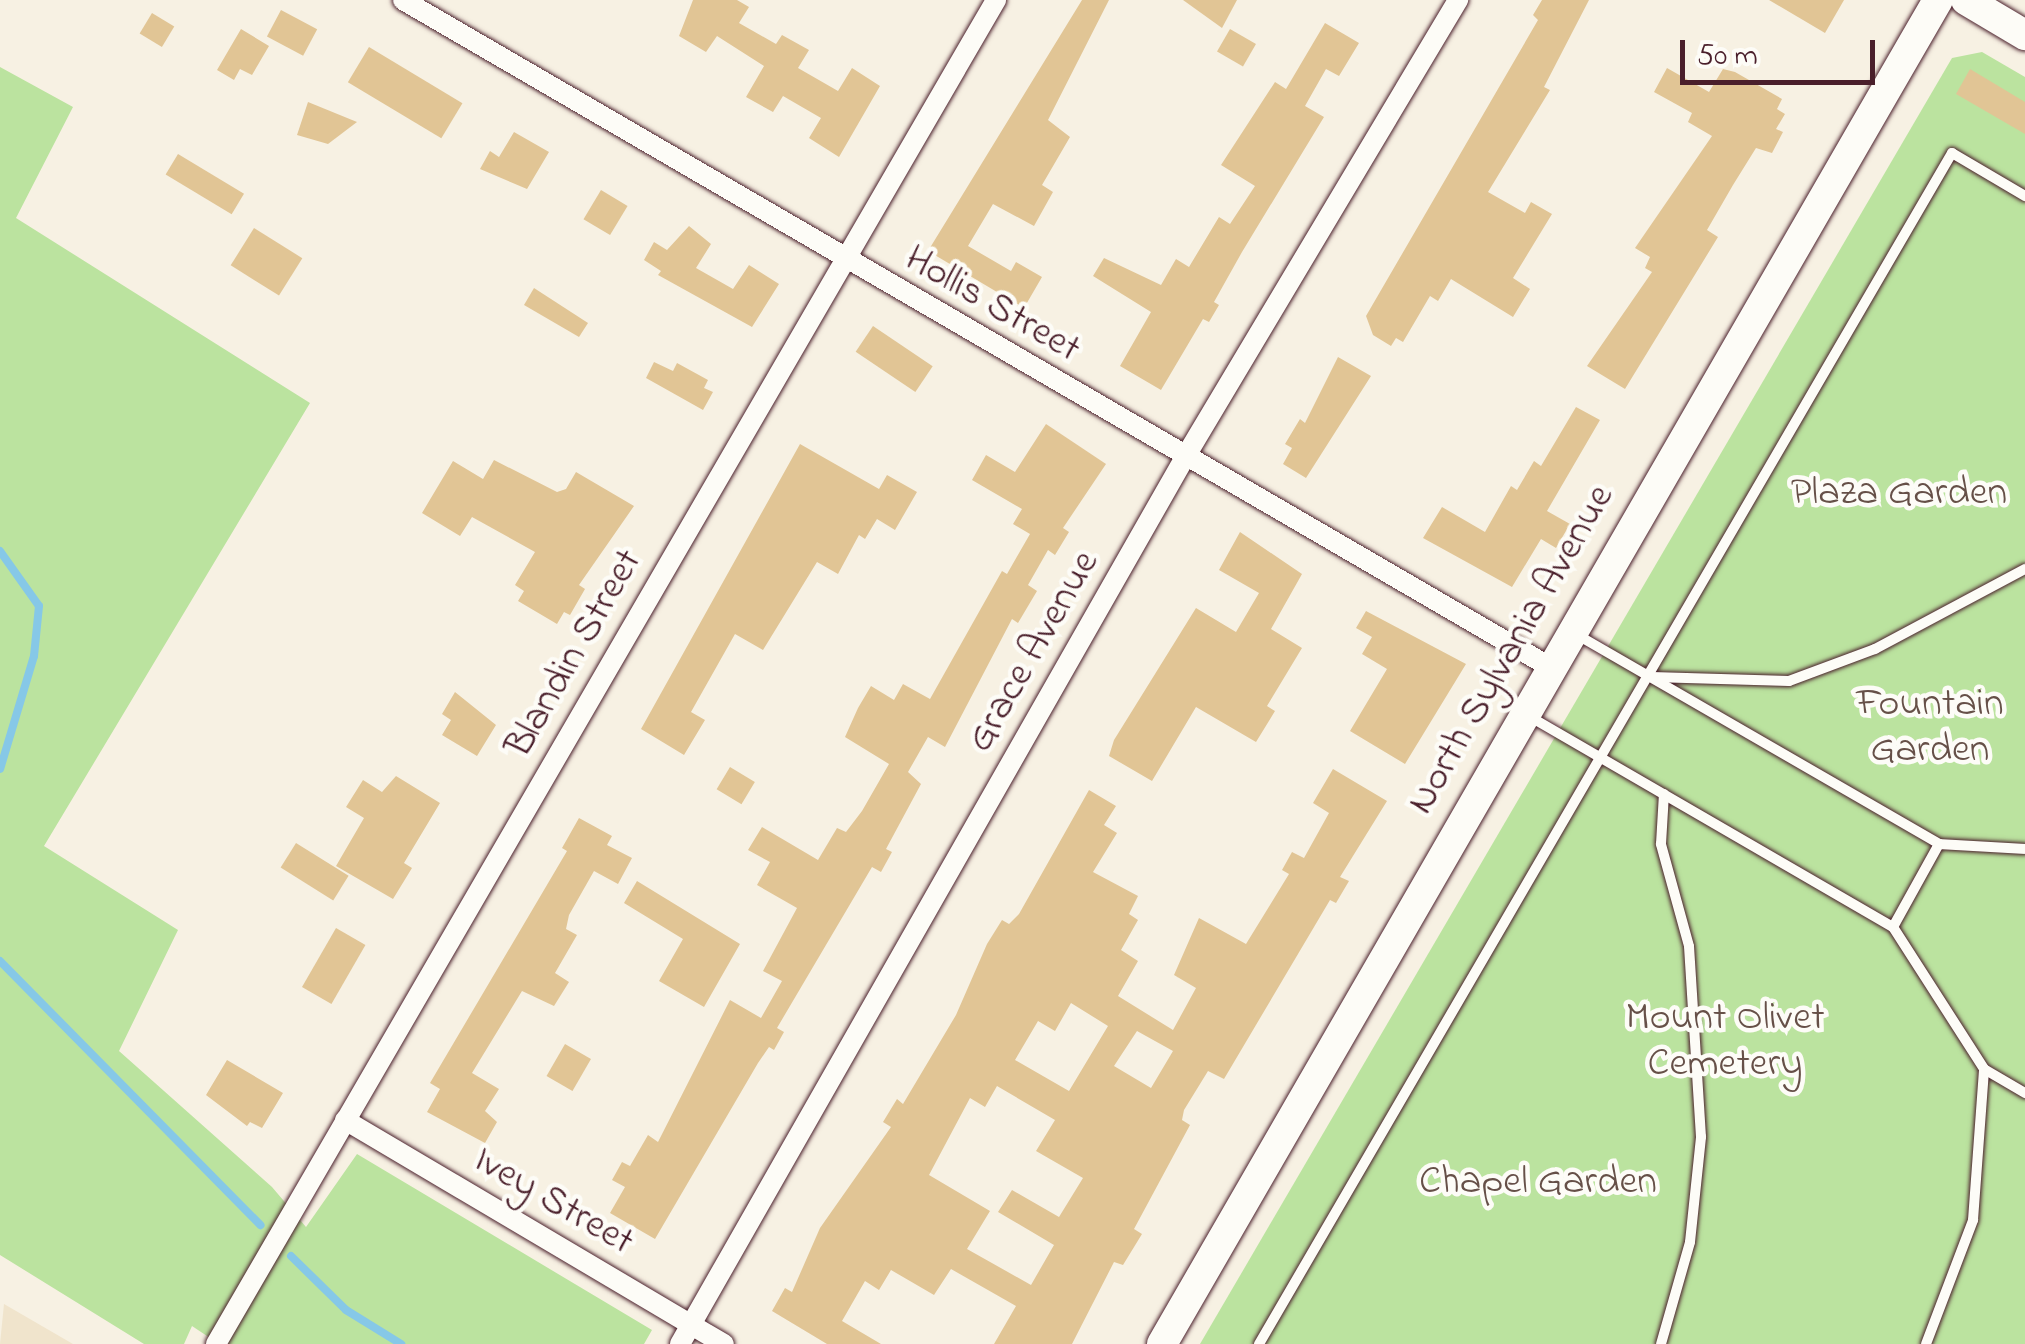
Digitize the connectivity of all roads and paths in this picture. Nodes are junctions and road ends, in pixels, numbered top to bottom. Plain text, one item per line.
1 (404, 0) edge
2 (996, 0) edge
3 (1458, 0) edge
4 (1938, 0) edge
5 (1966, 0) edge
6 (2025, 35) edge
7 (2025, 196) edge
8 (844, 260) junction
9 (1184, 458) junction
10 (2025, 569) edge
11 (1569, 630) junction
12 (1548, 666) junction
13 (1650, 677) junction
14 (1522, 712) junction
15 (1603, 759) junction
16 (1664, 794) junction
17 (1939, 844) junction
18 (2025, 850) edge
19 (1893, 927) junction
20 (1984, 1068) junction
21 (2025, 1093) edge
22 (345, 1120) junction
23 (692, 1324) junction
24 (216, 1344) edge
25 (680, 1344) edge
26 (724, 1344) edge
27 (1162, 1344) edge
28 (1259, 1344) edge
29 (1661, 1344) edge
30 (1926, 1344) edge

1 - 8 street, Hollis Street
2 - 8 street, Blandin Street
3 - 9 street, Grace Avenue
4 - 11 main road, North Sylvania Avenue
5 - 6 main road
7 - 13 lane
8 - 9 street, Hollis Street
8 - 22 street, Blandin Street
9 - 12 street, Hollis Street
9 - 23 street, Grace Avenue
10 - 13 lane
11 - 12 main road, North Sylvania Avenue
11 - 13 lane
12 - 14 main road, North Sylvania Avenue
13 - 15 lane
13 - 17 lane
14 - 15 lane
14 - 27 main road, North Sylvania Avenue
15 - 16 lane
15 - 28 lane
16 - 19 lane
16 - 29 lane
17 - 18 lane
17 - 19 lane
19 - 20 lane
20 - 21 lane
20 - 30 lane
22 - 23 street, Ivey Street
22 - 24 street, Blandin Street
23 - 25 street, Grace Avenue
23 - 26 street, Ivey Street

